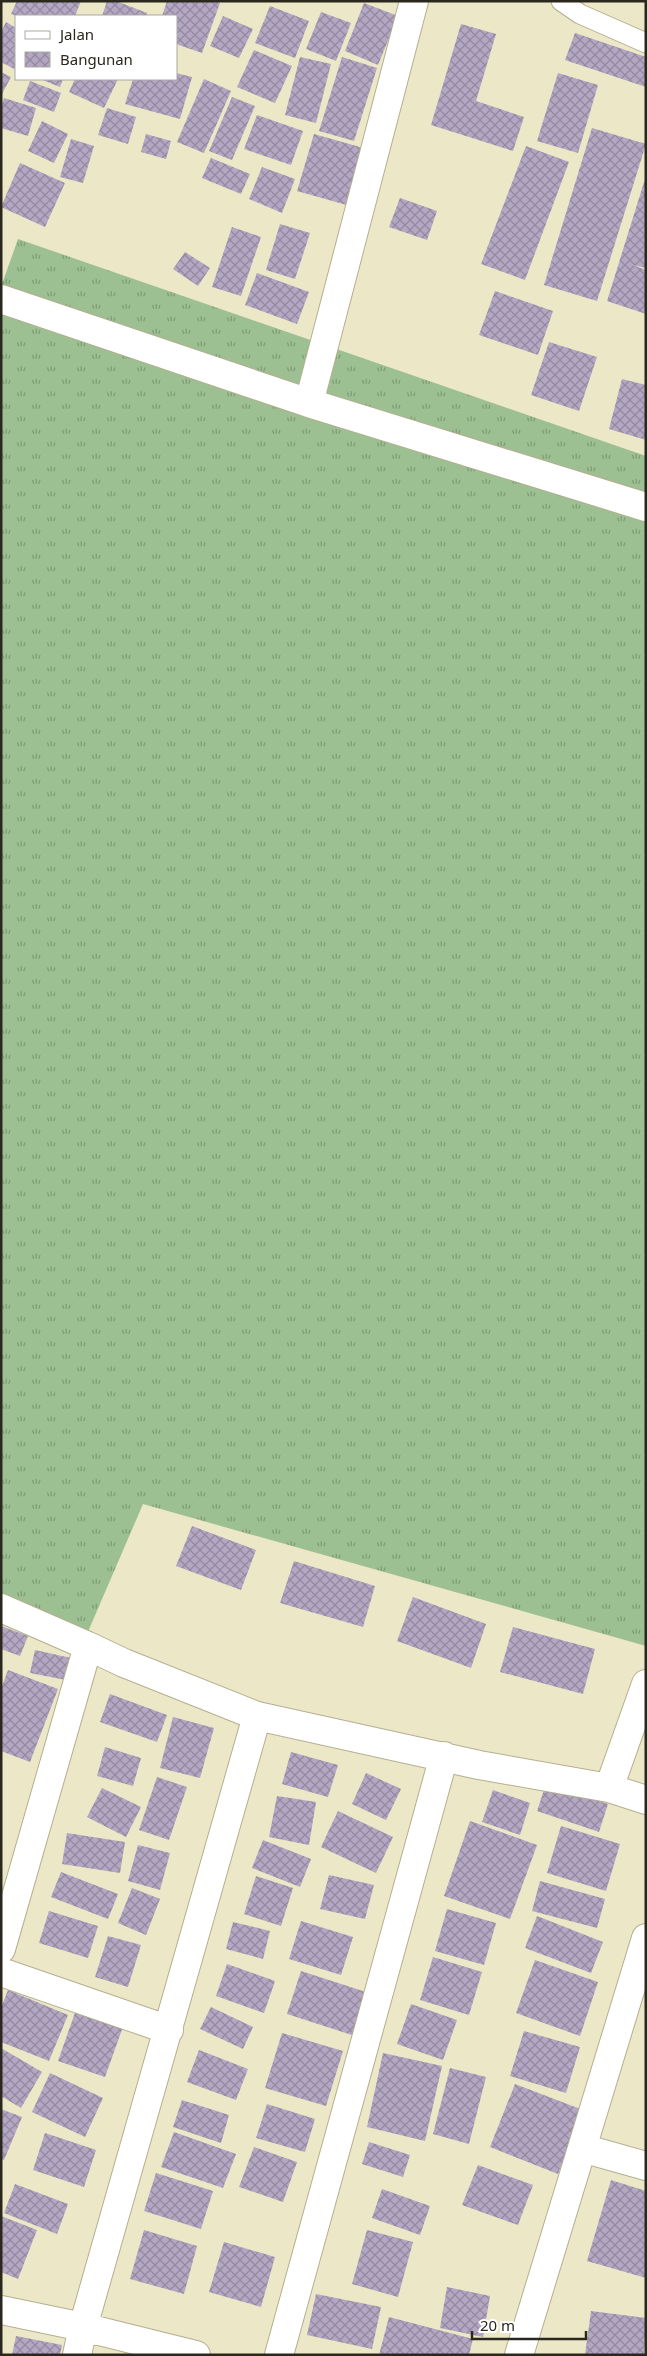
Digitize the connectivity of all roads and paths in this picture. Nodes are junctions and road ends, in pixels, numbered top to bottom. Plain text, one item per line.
1 (414, 1) edge
2 (561, 1) edge
3 (646, 43) edge
4 (1, 299) edge
5 (309, 403) junction
6 (646, 508) edge
7 (1, 1608) edge
8 (88, 1646) junction
9 (646, 1684) edge
10 (257, 1716) junction
11 (444, 1756) junction
12 (609, 1788) junction
13 (646, 1800) edge
14 (646, 1938) edge
15 (1, 1949) edge
16 (1, 1972) edge
17 (169, 2030) junction
18 (582, 2148) junction
19 (646, 2166) edge
20 (1, 2310) edge
21 (83, 2327) junction
22 (77, 2355) edge
23 (196, 2355) edge
24 (279, 2355) edge
25 (519, 2355) edge

1 - 5 street
2 - 3 lane
4 - 5 street
5 - 6 street
7 - 8 street
8 - 10 street
8 - 15 street
9 - 12 street
10 - 11 street
10 - 17 street
11 - 12 street
11 - 24 street
12 - 13 street
14 - 18 street
16 - 17 street
17 - 21 street
18 - 19 street
18 - 25 street
20 - 21 street
21 - 22 street
21 - 23 street

